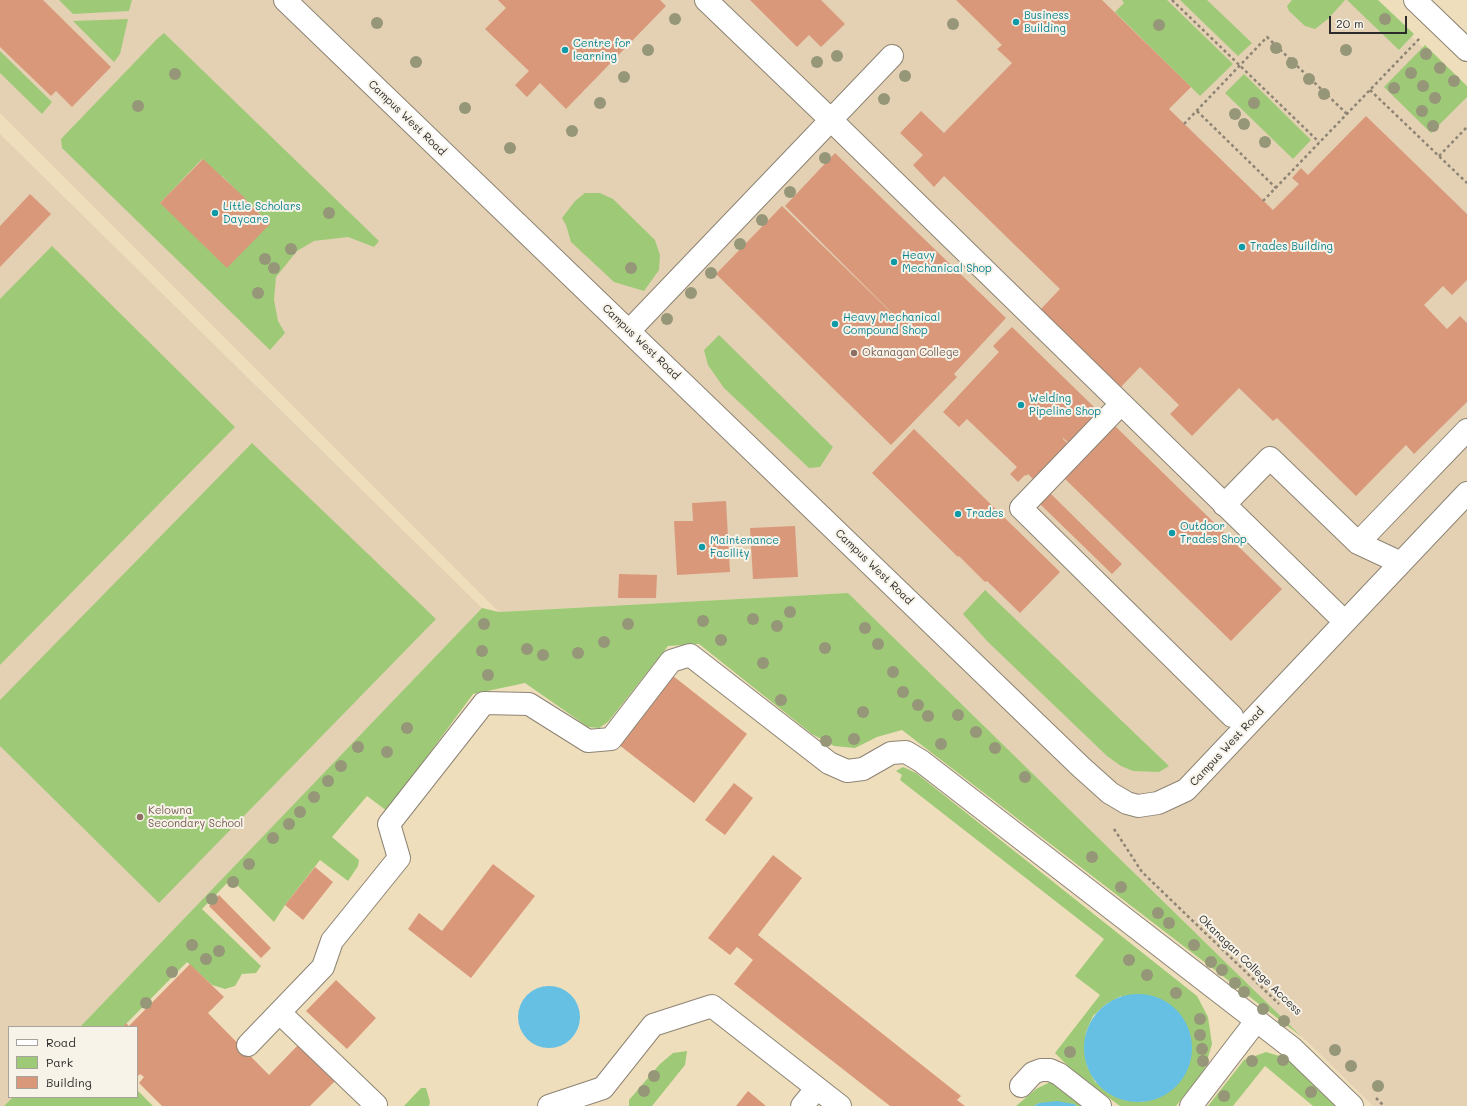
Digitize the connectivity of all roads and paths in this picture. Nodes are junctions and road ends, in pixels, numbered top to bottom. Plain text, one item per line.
1 (285, 0) edge
2 (706, 0) edge
3 (1172, 0) edge
4 (1419, 1) edge
5 (1423, 35) dead end
6 (1467, 50) edge
7 (892, 56) dead end
8 (1241, 66) junction
9 (1370, 90) junction
10 (1197, 111) junction
11 (1347, 114) junction
12 (831, 120) junction
13 (1184, 124) dead end
14 (1467, 127) edge
15 (1319, 142) junction
16 (1439, 156) junction
17 (1467, 183) edge
18 (1276, 188) junction
19 (1263, 201) dead end
20 (629, 330) junction
21 (1120, 404) junction
22 (1467, 430) edge
23 (1467, 493) edge
24 (1224, 505) junction
25 (1358, 543) junction
26 (1401, 563) junction
27 (1345, 622) junction
28 (1232, 716) dead end
29 (1114, 829) dead end
30 (1283, 1008) dead end
31 (280, 1012) junction
32 (1257, 1020) junction
33 (248, 1045) dead end
34 (1021, 1086) dead end
35 (817, 1088) junction
36 (1373, 1095) dead end
37 (376, 1105) edge
38 (549, 1106) edge
39 (802, 1106) edge
40 (840, 1106) edge
41 (1100, 1106) edge
42 (1191, 1106) edge
43 (1352, 1106) edge
44 (1384, 1106) edge

1 - 20 street, Campus West Road
2 - 12 street
3 - 8 path
4 - 6 street
5 - 9 path
7 - 12 street
8 - 10 path
8 - 11 path
8 - 15 path
9 - 11 path
9 - 16 path
10 - 13 path
10 - 18 path
11 - 15 path
12 - 20 street
12 - 21 street
14 - 16 path
15 - 18 path
16 - 17 path
18 - 19 path
20 - 27 street, Campus West Road
21 - 24 street
21 - 28 street
22 - 25 street
23 - 26 street, Campus West Road
24 - 25 street
24 - 27 street
25 - 26 street
26 - 27 street, Campus West Road
29 - 30 path, Okanagan College Access
31 - 32 street
31 - 33 street
31 - 37 street
32 - 42 street
32 - 43 street
34 - 41 street
35 - 38 street
35 - 39 street
35 - 40 street
36 - 44 path

